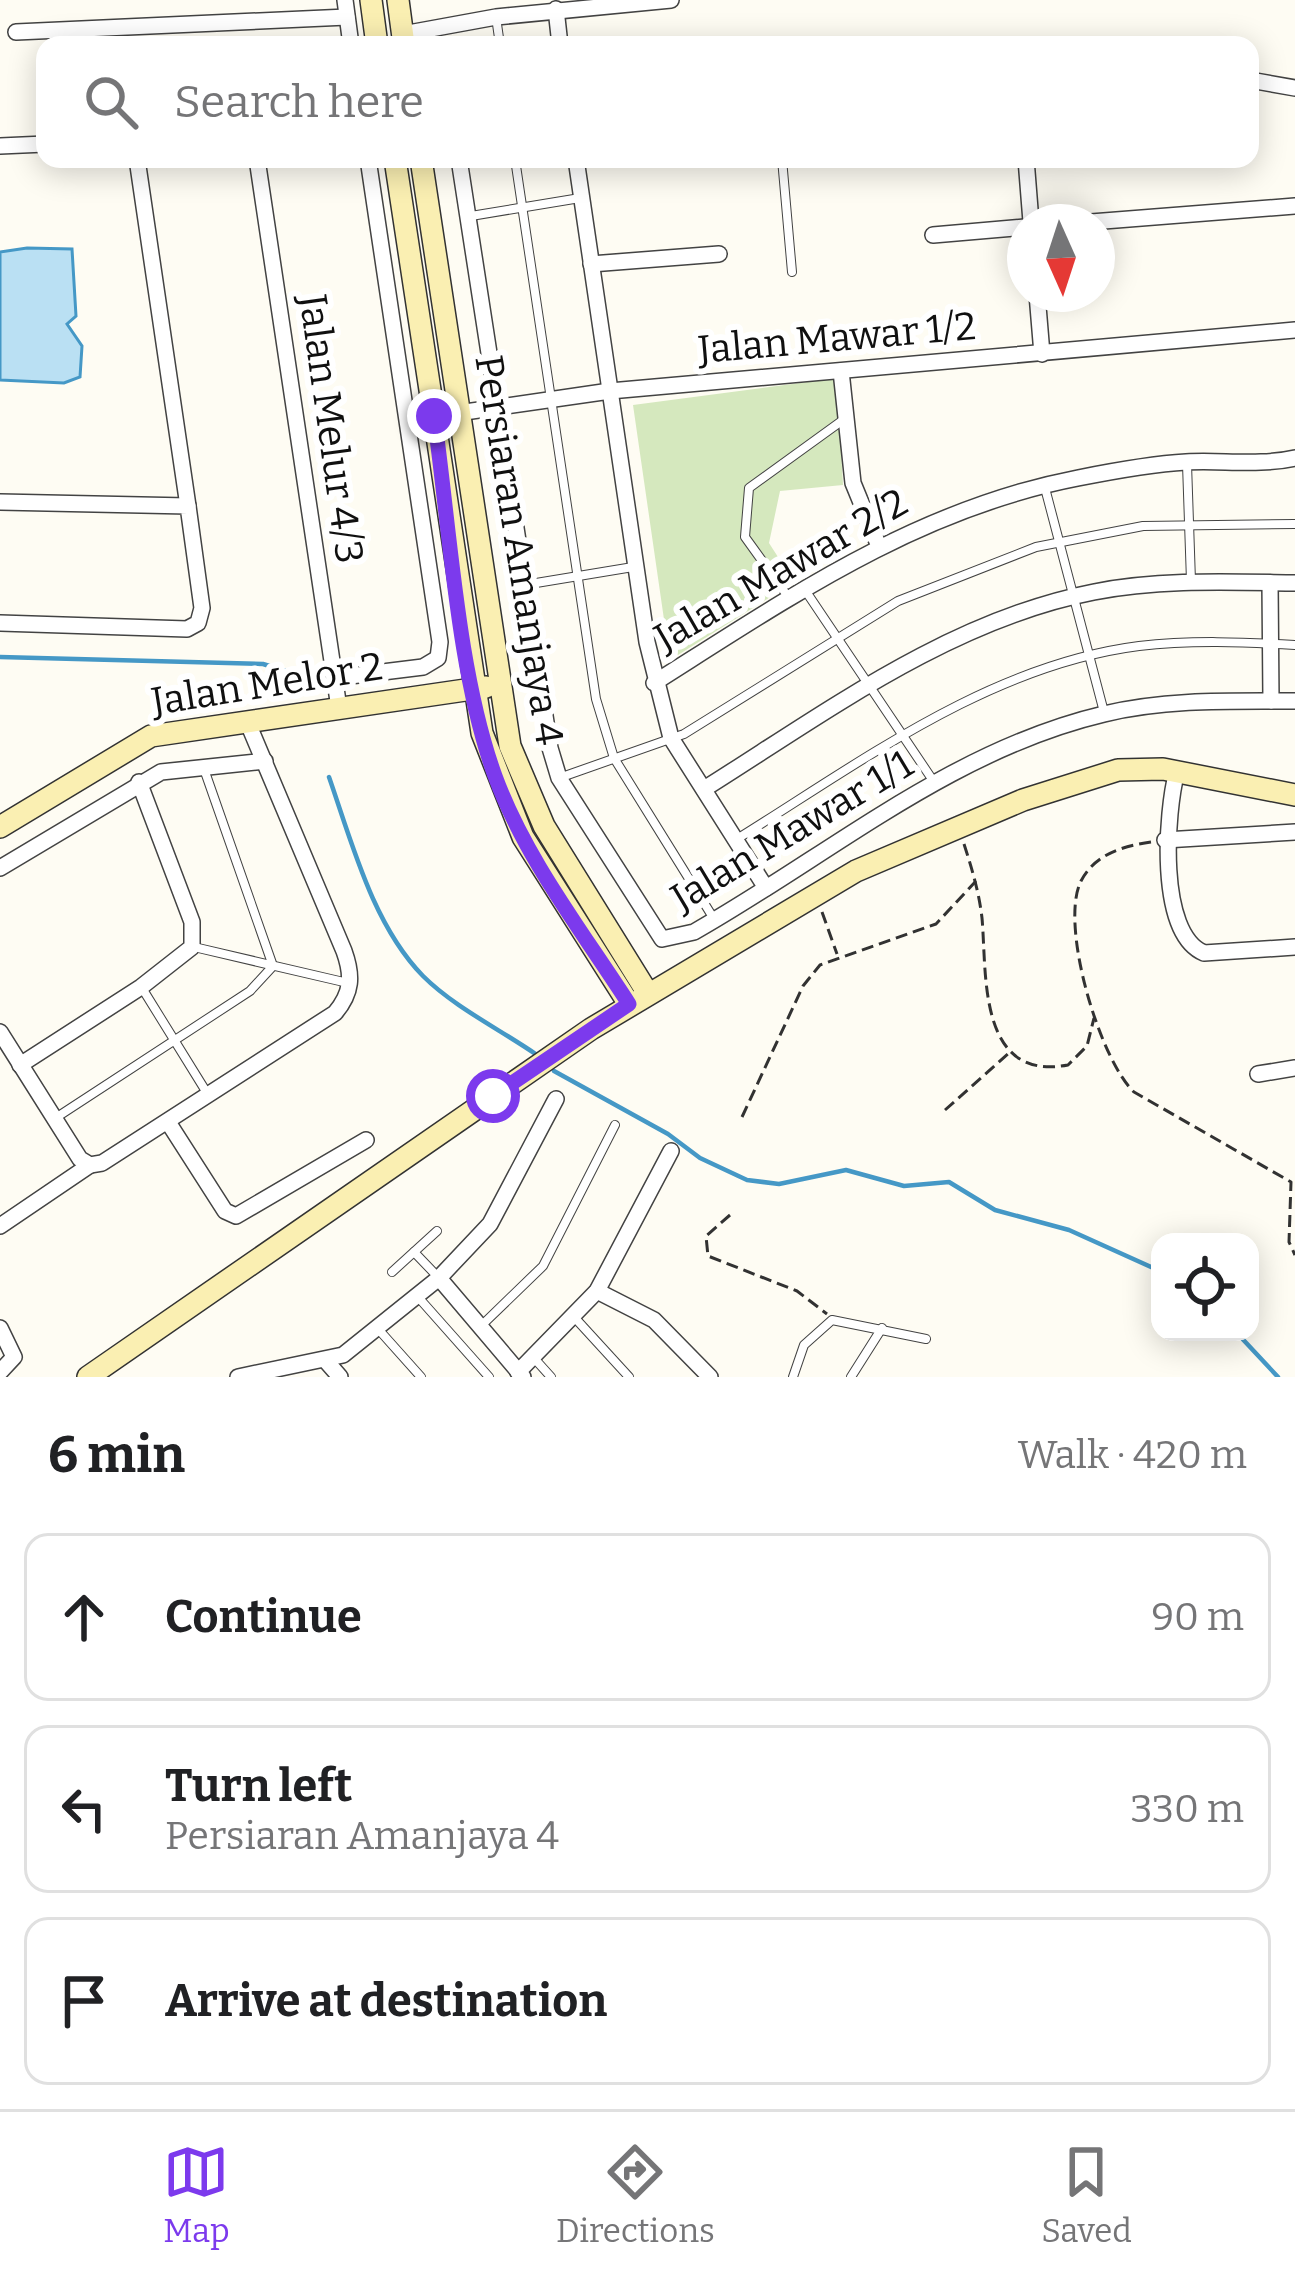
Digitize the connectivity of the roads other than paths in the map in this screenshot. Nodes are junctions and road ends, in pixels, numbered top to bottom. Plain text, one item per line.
1 (371, 0) edge
2 (398, 0) edge
3 (671, 0) edge
4 (346, 8) edge
5 (556, 10) junction
6 (496, 17) junction
7 (16, 32) dead end
8 (376, 36) edge
9 (402, 36) edge
10 (444, 36) edge
11 (499, 36) edge
12 (559, 36) edge
13 (1259, 82) edge
14 (1295, 88) edge
15 (36, 144) edge
16 (0, 146) edge
17 (138, 168) edge
18 (258, 168) edge
19 (369, 168) edge
20 (396, 168) edge
21 (422, 168) edge
22 (460, 168) edge
23 (516, 168) edge
24 (577, 168) edge
25 (783, 168) edge
26 (1026, 168) edge
27 (581, 198) junction
28 (1027, 204) edge
29 (1295, 206) edge
30 (521, 208) junction
31 (467, 217) junction
32 (1115, 220) edge
33 (1007, 227) edge
34 (933, 235) dead end
35 (719, 254) dead end
36 (591, 264) junction
37 (792, 272) dead end
38 (1038, 312) edge
39 (1295, 330) edge
40 (1042, 354) junction
41 (841, 371) junction
42 (610, 391) junction
43 (550, 398) junction
44 (495, 407) junction
45 (458, 413) junction
46 (844, 419) junction
47 (1295, 458) edge
48 (1186, 462) junction
49 (1045, 485) junction
50 (0, 502) edge
51 (188, 506) junction
52 (1190, 523) junction
53 (1295, 524) edge
54 (1059, 540) junction
55 (878, 544) junction
56 (635, 567) junction
57 (579, 576) junction
58 (1191, 583) junction
59 (1270, 583) junction
60 (1295, 583) edge
61 (524, 586) junction
62 (796, 593) junction
63 (1073, 596) junction
64 (0, 623) edge
65 (837, 637) junction
66 (1271, 644) junction
67 (1295, 645) edge
68 (1090, 656) junction
69 (334, 678) junction
70 (654, 682) junction
71 (869, 684) junction
72 (497, 686) junction
73 (473, 689) junction
74 (1271, 701) junction
75 (1295, 701) edge
76 (340, 708) junction
77 (1104, 713) junction
78 (247, 721) junction
79 (903, 736) junction
80 (671, 738) junction
81 (614, 758) junction
82 (265, 761) junction
83 (202, 766) junction
84 (1177, 771) junction
85 (560, 778) junction
86 (139, 782) junction
87 (934, 783) junction
88 (704, 789) junction
89 (1295, 795) edge
90 (0, 827) edge
91 (1295, 832) edge
92 (736, 840) junction
93 (1165, 840) junction
94 (0, 868) edge
95 (766, 888) junction
96 (715, 921) junction
97 (192, 947) junction
98 (1295, 947) edge
99 (273, 966) junction
100 (351, 983) junction
101 (141, 987) junction
102 (638, 998) junction
103 (0, 1032) edge
104 (174, 1040) junction
105 (20, 1065) junction
106 (1295, 1068) edge
107 (1258, 1075) dead end
108 (208, 1094) junction
109 (556, 1099) dead end
110 (54, 1119) junction
111 (168, 1121) junction
112 (615, 1125) dead end
113 (366, 1140) dead end
114 (671, 1151) dead end
115 (90, 1165) junction
116 (0, 1226) edge
117 (437, 1231) dead end
118 (414, 1252) junction
119 (392, 1271) dead end
120 (439, 1279) junction
121 (597, 1291) junction
122 (418, 1296) junction
123 (575, 1318) junction
124 (0, 1328) edge
125 (378, 1328) junction
126 (480, 1328) junction
127 (882, 1328) junction
128 (926, 1339) dead end
129 (533, 1358) junction
130 (327, 1362) junction
131 (5, 1369) edge
132 (520, 1374) edge
133 (88, 1377) edge
134 (238, 1377) edge
135 (340, 1377) edge
136 (421, 1377) edge
137 (489, 1377) edge
138 (551, 1377) edge
139 (629, 1377) edge
140 (710, 1377) edge
141 (793, 1377) edge
142 (851, 1377) edge

1 - 8 street
2 - 9 street
3 - 5 street
4 - 7 street
5 - 6 street
5 - 12 street
6 - 10 street
6 - 11 lane
13 - 14 street
15 - 16 street
17 - 51 street
18 - 69 street, Jalan Melur 4/3
19 - 69 street
20 - 73 street, Persiaran Amanjaya 4
21 - 45 street, Persiaran Amanjaya 4
22 - 31 street, Jalan Mawar 1/1
23 - 30 lane
24 - 27 street
25 - 37 lane
26 - 28 street
27 - 30 lane
27 - 36 street
29 - 32 street
30 - 31 lane
30 - 43 lane
31 - 44 street, Jalan Mawar 1/1
33 - 34 street
35 - 36 street
36 - 42 street
38 - 40 street
39 - 40 street, Jalan Mawar 1/2
40 - 41 street, Jalan Mawar 1/2
41 - 42 street, Jalan Mawar 1/2
41 - 46 street
42 - 43 street, Jalan Mawar 1/2
42 - 56 street
43 - 44 street, Jalan Mawar 1/2
43 - 57 lane
44 - 45 street, Jalan Mawar 1/2
44 - 61 street, Jalan Mawar 1/1
45 - 72 street, Persiaran Amanjaya 4
46 - 55 street
46 - 62 lane
47 - 48 street, Jalan Mawar 2/2
48 - 49 street, Jalan Mawar 2/2
48 - 52 lane
49 - 54 lane
49 - 55 street, Jalan Mawar 2/2
50 - 51 street
51 - 64 street
52 - 53 lane
52 - 54 lane
52 - 58 lane
54 - 63 lane
54 - 65 lane
55 - 62 street, Jalan Mawar 2/2
56 - 57 lane
56 - 70 street
57 - 61 lane
57 - 81 lane
58 - 59 street
58 - 63 street
59 - 60 street
59 - 66 street
61 - 85 street, Jalan Mawar 1/1
62 - 65 lane
62 - 70 street, Jalan Mawar 2/2
63 - 68 lane
63 - 71 street
65 - 71 lane
65 - 80 lane
66 - 67 lane
66 - 68 lane
66 - 74 street
68 - 77 lane
68 - 79 lane
69 - 76 street, Jalan Melur 4/3
70 - 80 street
71 - 79 lane
71 - 88 street
72 - 73 street, Jalan Melor 2
72 - 102 street, Persiaran Amanjaya 4
73 - 76 street, Jalan Melor 2
73 - 102 street, Persiaran Amanjaya 4
74 - 75 street, Jalan Mawar 1/1
74 - 77 street, Jalan Mawar 1/1
76 - 78 street, Jalan Melor 2
77 - 87 street, Jalan Mawar 1/1
78 - 82 street
78 - 90 street, Jalan Melor 2
79 - 87 lane
79 - 92 lane
80 - 81 lane
80 - 88 street
81 - 85 lane
81 - 96 lane
82 - 83 street
82 - 100 street
83 - 86 street
83 - 99 lane
84 - 89 street
84 - 93 street
84 - 102 street
85 - 96 street, Jalan Mawar 1/1
86 - 94 street
86 - 97 street
87 - 95 street, Jalan Mawar 1/1
88 - 92 street
91 - 93 street
92 - 95 street
93 - 98 street
95 - 96 street, Jalan Mawar 1/1
97 - 99 lane
97 - 101 street
99 - 100 lane
99 - 104 lane
100 - 108 street
101 - 104 lane
101 - 105 street
102 - 133 street
103 - 105 street
104 - 108 lane
104 - 110 lane
105 - 110 street
106 - 107 street
108 - 111 street
109 - 120 street
110 - 115 street
111 - 113 street
111 - 115 street
112 - 126 lane
114 - 121 street
115 - 116 street
117 - 118 lane
118 - 119 lane
118 - 120 lane
120 - 122 street
120 - 126 street
121 - 123 street
121 - 140 street
122 - 125 street
122 - 137 lane
123 - 129 street
123 - 139 lane
124 - 131 street
125 - 130 street
125 - 136 lane
126 - 132 street
127 - 128 lane
127 - 141 lane
127 - 142 lane
129 - 132 street
129 - 138 lane
130 - 134 street
130 - 135 street

